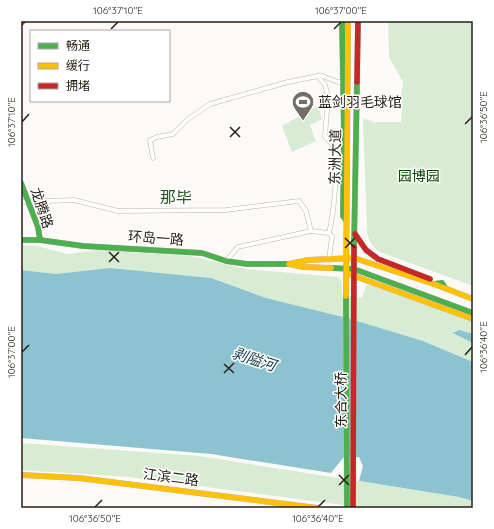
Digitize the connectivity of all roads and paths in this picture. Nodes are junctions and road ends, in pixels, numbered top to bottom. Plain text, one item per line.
1 (23, 21) edge
2 (342, 21) edge
3 (348, 21) edge
4 (358, 21) edge
5 (21, 23) edge
6 (318, 76) junction
7 (345, 82) junction
8 (153, 158) dead end
9 (21, 183) edge
10 (21, 202) edge
11 (29, 202) junction
12 (346, 206) junction
13 (355, 207) junction
14 (346, 220) junction
15 (311, 232) junction
16 (329, 233) junction
17 (355, 234) junction
18 (21, 240) edge
19 (40, 240) junction
20 (346, 258) junction
21 (354, 258) junction
22 (329, 260) junction
23 (226, 261) junction
24 (289, 264) junction
25 (346, 271) junction
26 (354, 272) junction
27 (443, 286) junction
28 (350, 293) junction
29 (473, 295) edge
30 (473, 299) edge
31 (473, 313) edge
32 (473, 319) edge
33 (21, 475) edge
34 (305, 507) edge
35 (317, 508) edge
36 (347, 508) edge
37 (353, 508) edge

1 - 5 main road
2 - 7 main road
3 - 7 main road, 东洲大道
4 - 13 main road, 东洲大道
6 - 7 street
6 - 8 street
6 - 16 street
7 - 12 main road, 东洲大道
7 - 14 main road
9 - 11 main road, 龙腾路
10 - 11 street
11 - 15 street
11 - 19 main road, 龙腾路
12 - 13 main road
12 - 14 main road, 东洲大道
13 - 17 main road, 东洲大道
14 - 20 main road, 东洲大道
15 - 16 street
15 - 23 street
16 - 22 street
17 - 21 main road, 东洲大道
17 - 27 main road
18 - 19 main road, 环岛一路
19 - 23 main road, 环岛一路
20 - 21 main road, 环岛一路
20 - 22 main road, 环岛一路
20 - 25 main road, 东洲大道
21 - 26 main road, 东洲大道
21 - 27 main road, 环岛一路
22 - 24 main road, 环岛一路
23 - 24 main road, 环岛一路
24 - 25 main road, 环岛一路
25 - 26 main road, 环岛一路
25 - 28 main road, 东洲大道
26 - 28 main road, 东洲大道
26 - 31 main road, 环岛一路
26 - 32 main road
27 - 29 main road
27 - 30 main road, 环岛一路
28 - 36 main road, 东合大桥
28 - 37 main road, 东合大桥
33 - 34 main road, 江滨二路
34 - 35 main road, 江滨二路

